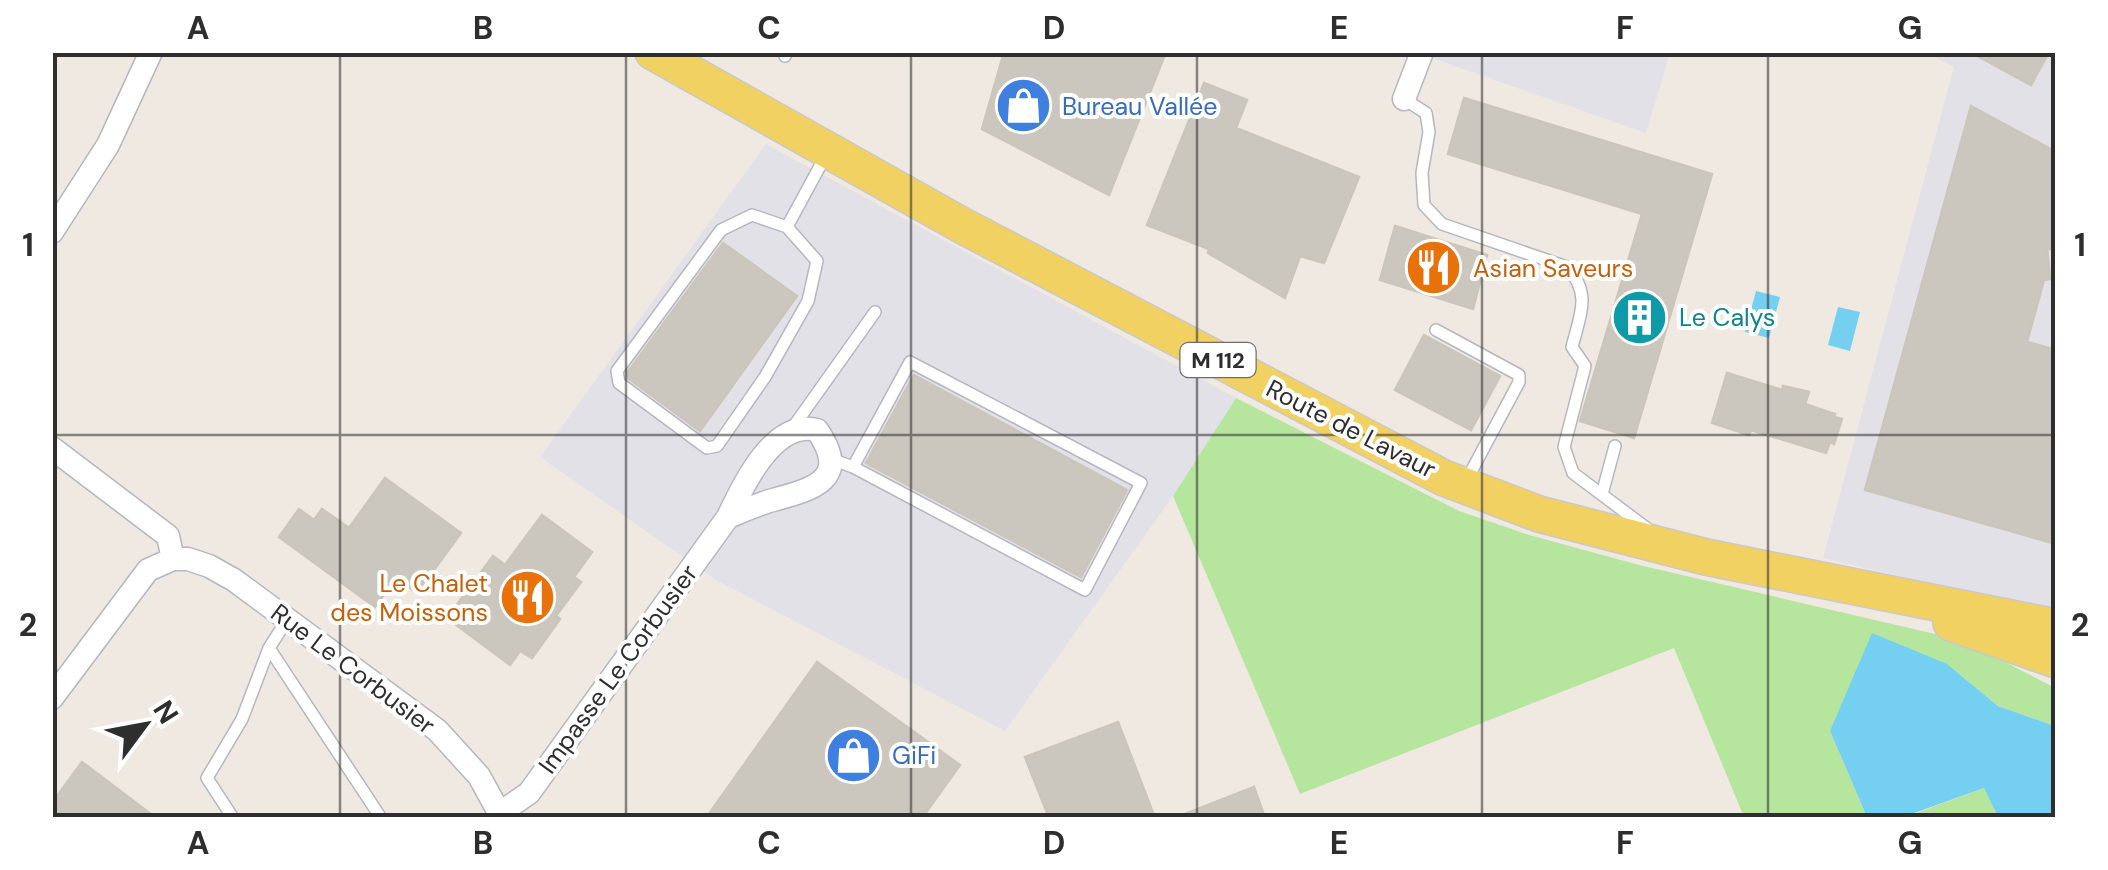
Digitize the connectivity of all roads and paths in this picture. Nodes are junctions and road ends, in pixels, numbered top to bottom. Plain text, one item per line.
1 (151, 52) edge
2 (654, 52) edge
3 (1422, 52) edge
4 (1404, 99) joint
5 (828, 152) junction
6 (60, 205) edge
7 (788, 228) junction
8 (52, 232) edge
9 (875, 312) dead end
10 (1436, 330) dead end
11 (791, 430) junction
12 (1615, 446) dead end
13 (52, 448) edge
14 (842, 463) junction
15 (1464, 486) junction
16 (1602, 494) junction
17 (728, 517) junction
18 (1661, 546) junction
19 (173, 559) junction
20 (1817, 581) junction
21 (287, 620) junction
22 (2056, 627) edge
23 (269, 648) junction
24 (2056, 660) edge
25 (52, 698) edge
26 (501, 815) edge
27 (233, 818) edge
28 (381, 818) edge

1 - 6 street
2 - 5 main road, Route de Lavaur / M 112
3 - 4 street
4 - 16 lane
5 - 7 lane
5 - 15 main road, Route de Lavaur / M 112
6 - 8 street
7 - 7 lane
9 - 11 lane
10 - 15 lane
11 - 14 street
11 - 17 street, Impasse Le Corbusier
12 - 16 lane
13 - 19 street
14 - 14 lane
14 - 17 street
15 - 18 main road, Route de Lavaur / M 112
16 - 18 lane
17 - 26 street, Impasse Le Corbusier
18 - 20 main road, Route de Lavaur / M 112
19 - 21 street, Rue Le Corbusier
19 - 25 street
20 - 22 main road, Route de Lavaur / M 112
20 - 24 main road, Route de Lavaur / M 112
21 - 23 lane
21 - 26 street, Rue Le Corbusier
23 - 27 lane
23 - 28 lane

